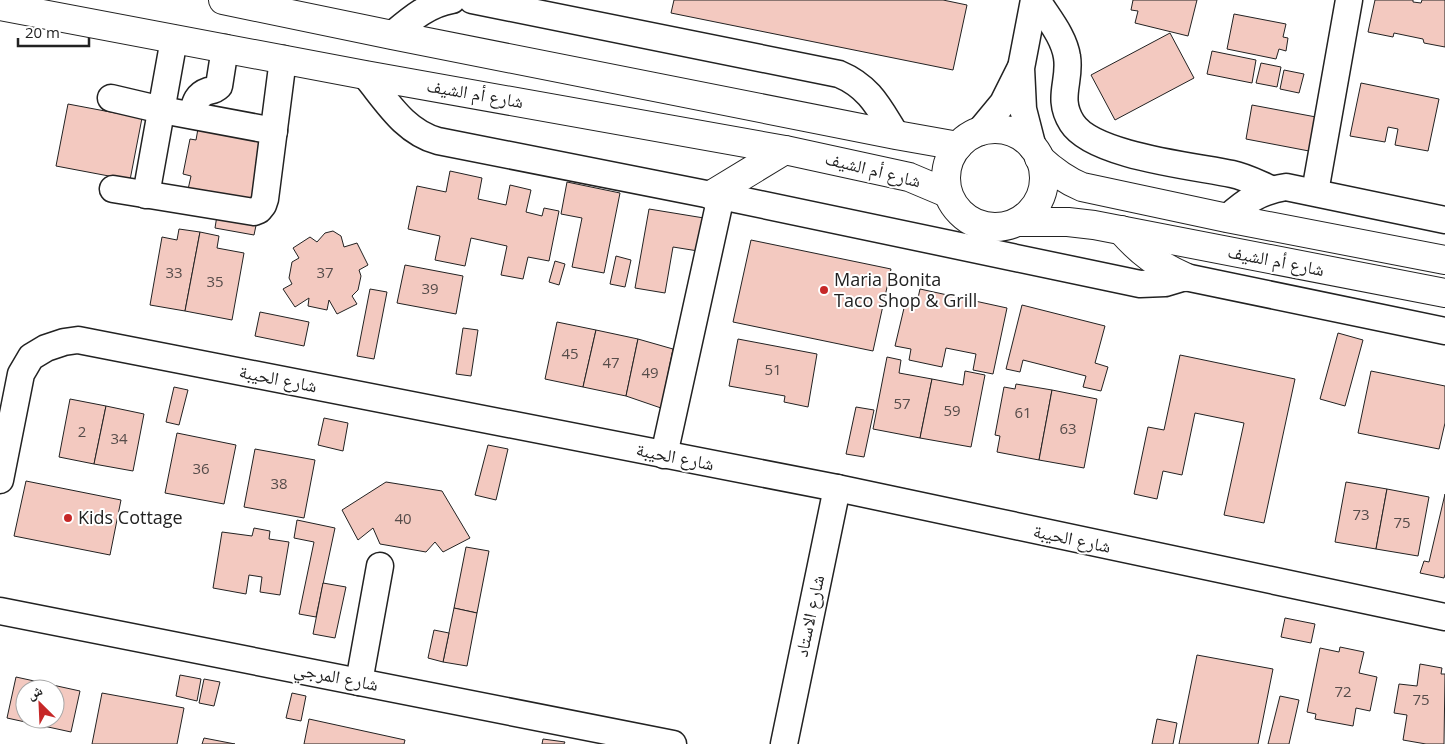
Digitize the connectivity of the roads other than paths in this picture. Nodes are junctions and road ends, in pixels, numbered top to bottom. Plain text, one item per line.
1 (223, 0) edge
2 (452, 0) edge
3 (472, 0) edge
4 (1035, 0) edge
5 (1348, 0) edge
6 (0, 6) edge
7 (392, 36) junction
8 (174, 39) junction
9 (225, 48) junction
10 (283, 59) junction
11 (1021, 68) junction
12 (365, 75) junction
13 (111, 98) dead end
14 (162, 110) junction
15 (192, 115) junction
16 (274, 130) junction
17 (896, 135) junction
18 (968, 139) junction
19 (784, 150) junction
20 (1036, 153) junction
21 (113, 189) dead end
22 (1272, 189) junction
23 (1315, 192) junction
24 (948, 193) junction
25 (146, 194) junction
26 (716, 196) junction
27 (1227, 218) junction
28 (1445, 220) edge
29 (1018, 222) junction
30 (1121, 230) junction
31 (1445, 260) edge
32 (1186, 277) junction
33 (1445, 294) edge
34 (1445, 331) edge
35 (664, 455) junction
36 (0, 480) edge
37 (837, 488) junction
38 (380, 566) dead end
39 (0, 611) edge
40 (1445, 617) edge
41 (359, 682) junction
42 (642, 741) edge
43 (673, 744) edge
44 (784, 744) edge

1 - 7 main road, شارع أم الشيف
2 - 7 street
3 - 17 street
4 - 11 street
4 - 22 street
5 - 23 street
6 - 8 main road, شارع أم الشيف
7 - 17 main road, شارع أم الشيف
8 - 9 main road, شارع أم الشيف
8 - 14 street
9 - 10 main road, شارع أم الشيف
9 - 15 street
10 - 12 main road, شارع أم الشيف
10 - 16 street
11 - 18 street
11 - 20 street
12 - 19 main road, شارع أم الشيف
12 - 26 street
13 - 14 street
14 - 15 street
14 - 25 street
15 - 16 street
16 - 25 street
17 - 18 main road, شارع أم الشيف
18 - 20 main road
18 - 24 main road
19 - 24 main road, شارع أم الشيف
19 - 26 main road
20 - 27 main road, شارع أم الشيف
20 - 29 main road
21 - 25 street
22 - 23 street
22 - 27 street
23 - 28 street
24 - 29 main road
26 - 32 street
26 - 35 street
27 - 31 main road, شارع أم الشيف
29 - 30 main road, شارع أم الشيف
30 - 32 main road
30 - 33 main road, شارع أم الشيف
32 - 34 street
35 - 36 street, شارع الحيبة
35 - 37 street, شارع الحيبة
37 - 40 street, شارع الحيبة
37 - 44 street, شارع الاستاد
38 - 41 street
39 - 41 street, شارع المرجي
41 - 42 street, شارع المرجي
42 - 43 street, شارع المرجي

